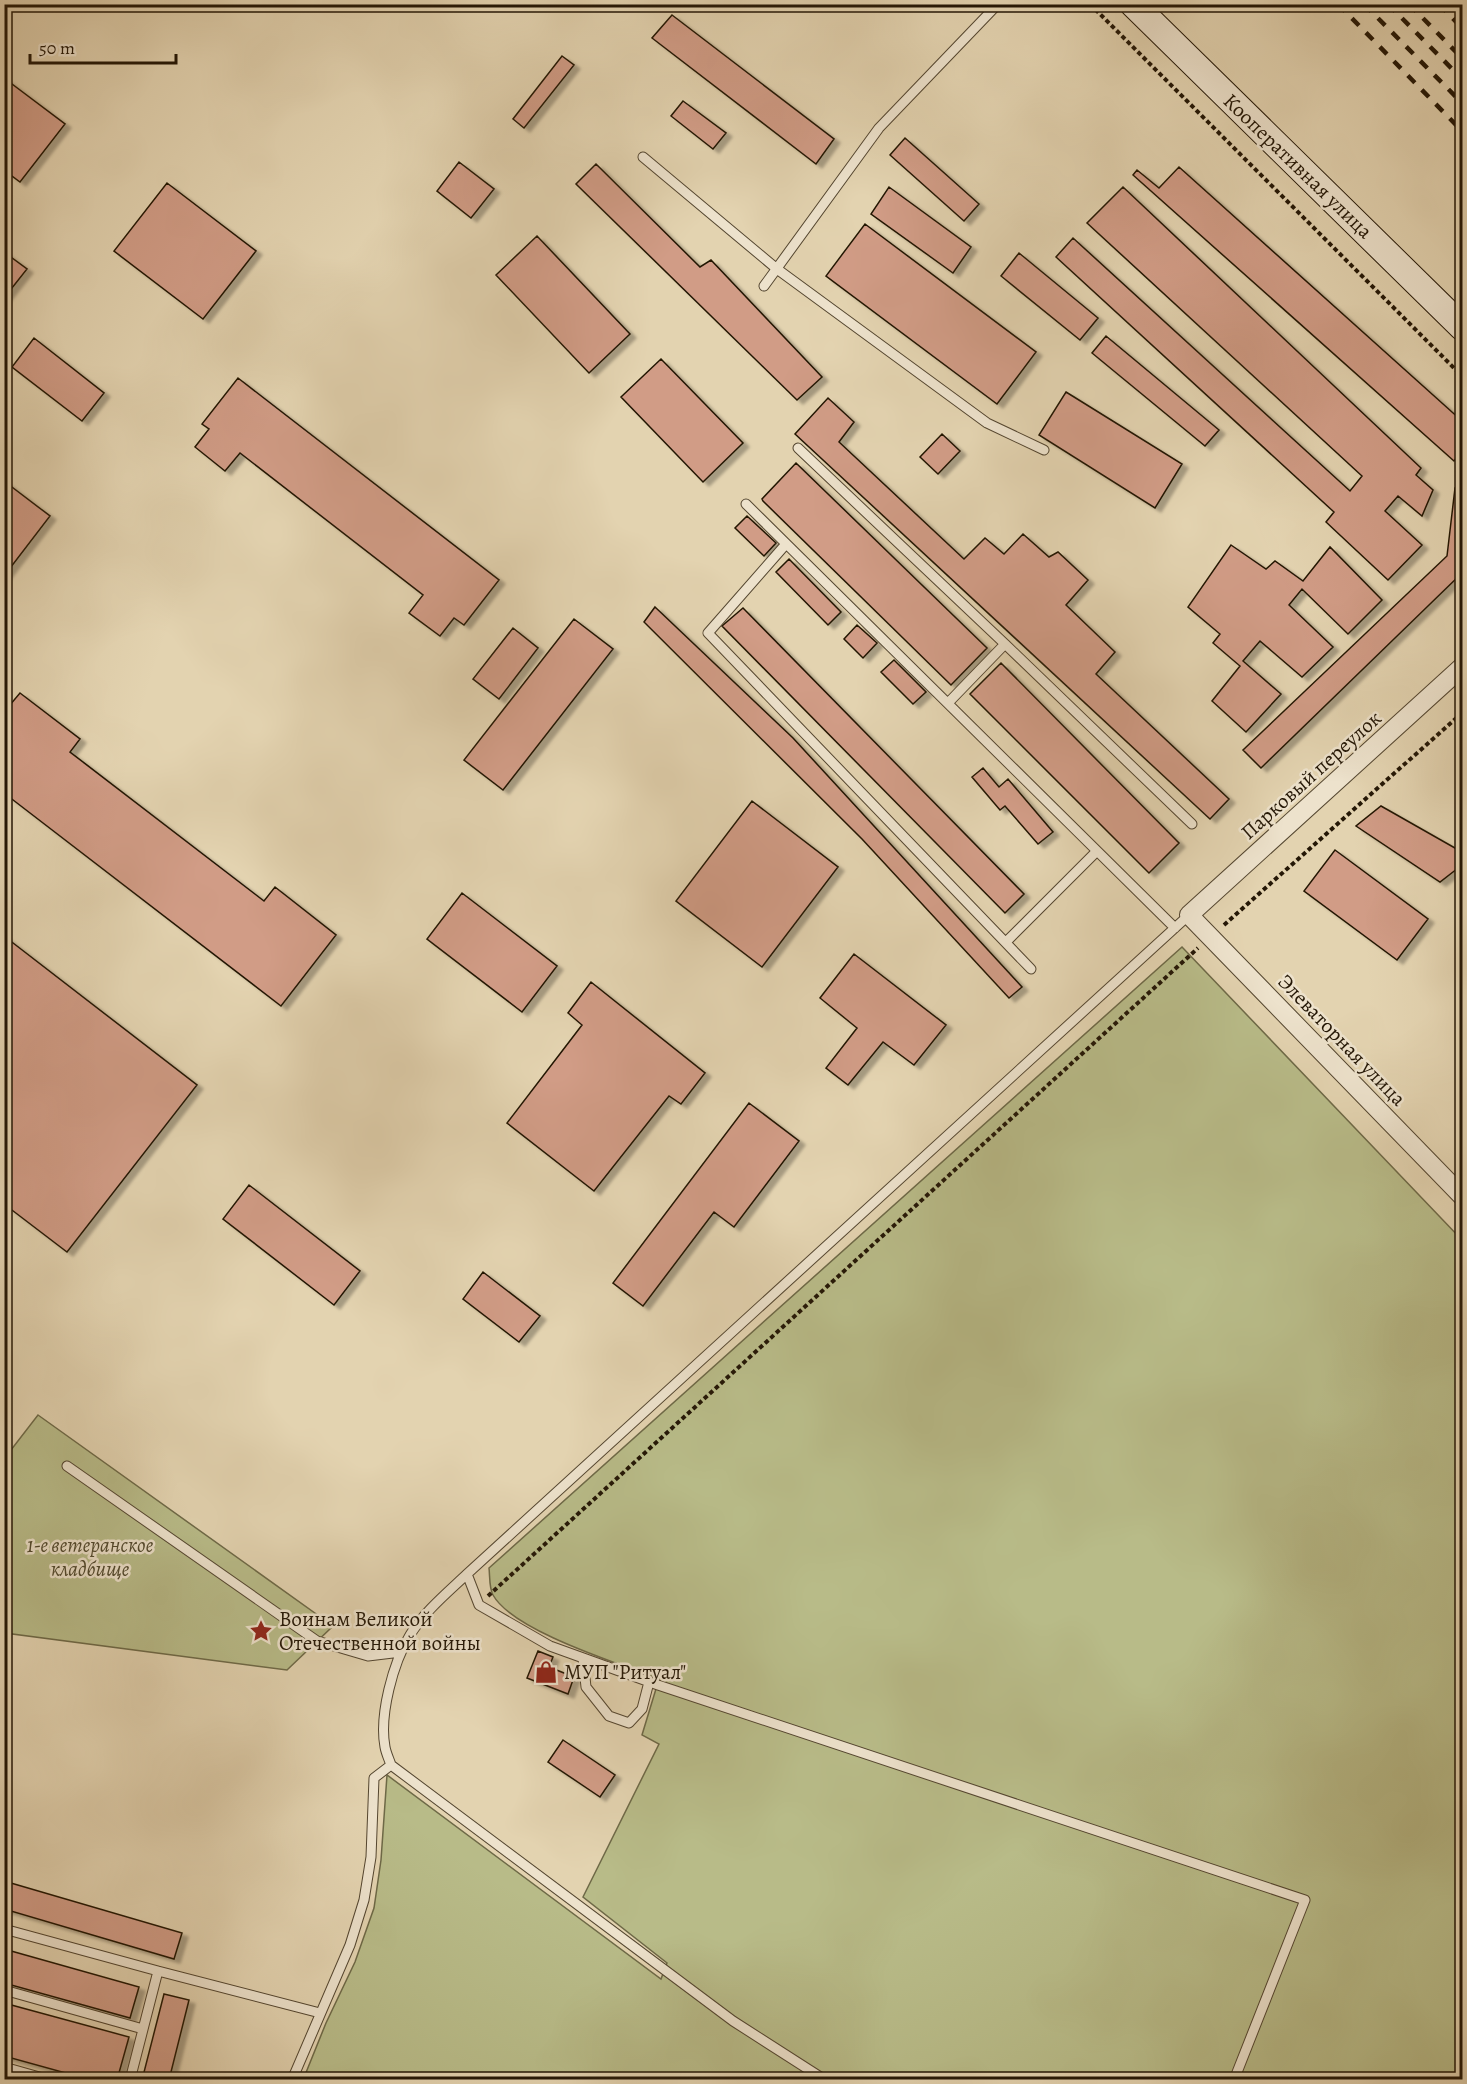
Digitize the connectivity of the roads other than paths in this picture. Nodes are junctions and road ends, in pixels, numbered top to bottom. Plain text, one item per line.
1 (998, 4) edge
2 (1133, 4) edge
3 (643, 157) dead end
4 (777, 269) junction
5 (764, 286) dead end
6 (1462, 327) edge
7 (798, 448) dead end
8 (1044, 450) dead end
9 (746, 504) dead end
10 (786, 544) junction
11 (1005, 644) junction
12 (1462, 667) edge
13 (948, 703) junction
14 (1192, 824) dead end
15 (1097, 851) junction
16 (1189, 915) junction
17 (1175, 928) junction
18 (1006, 942) junction
19 (1031, 969) dead end
20 (1462, 1196) edge
21 (67, 1466) dead end
22 (467, 1574) junction
23 (401, 1652) junction
24 (583, 1658) junction
25 (649, 1682) junction
26 (391, 1765) junction
27 (4, 1929) edge
28 (159, 1971) junction
29 (4, 1990) edge
30 (320, 2013) junction
31 (143, 2029) junction
32 (4, 2067) edge
33 (50, 2079) edge
34 (130, 2079) edge
35 (292, 2079) edge
36 (825, 2079) edge
37 (1234, 2079) edge

1 - 4 lane
2 - 6 main road, Кооперативная улица
3 - 4 lane
4 - 5 lane
4 - 8 lane
7 - 11 lane
9 - 10 lane
10 - 13 lane
10 - 18 lane
11 - 13 lane
11 - 14 lane
12 - 16 street, Парковый переулок
13 - 15 lane
15 - 17 lane
15 - 18 lane
16 - 17 lane
16 - 20 street, Элеваторная улица
17 - 22 lane
18 - 19 lane
21 - 23 lane
22 - 23 lane
22 - 24 lane
23 - 26 lane
24 - 25 lane
24 - 25 lane
25 - 37 lane
26 - 30 lane
26 - 36 lane
27 - 28 lane
28 - 30 lane
28 - 31 lane
29 - 31 lane
30 - 35 lane
31 - 34 lane
32 - 33 lane

